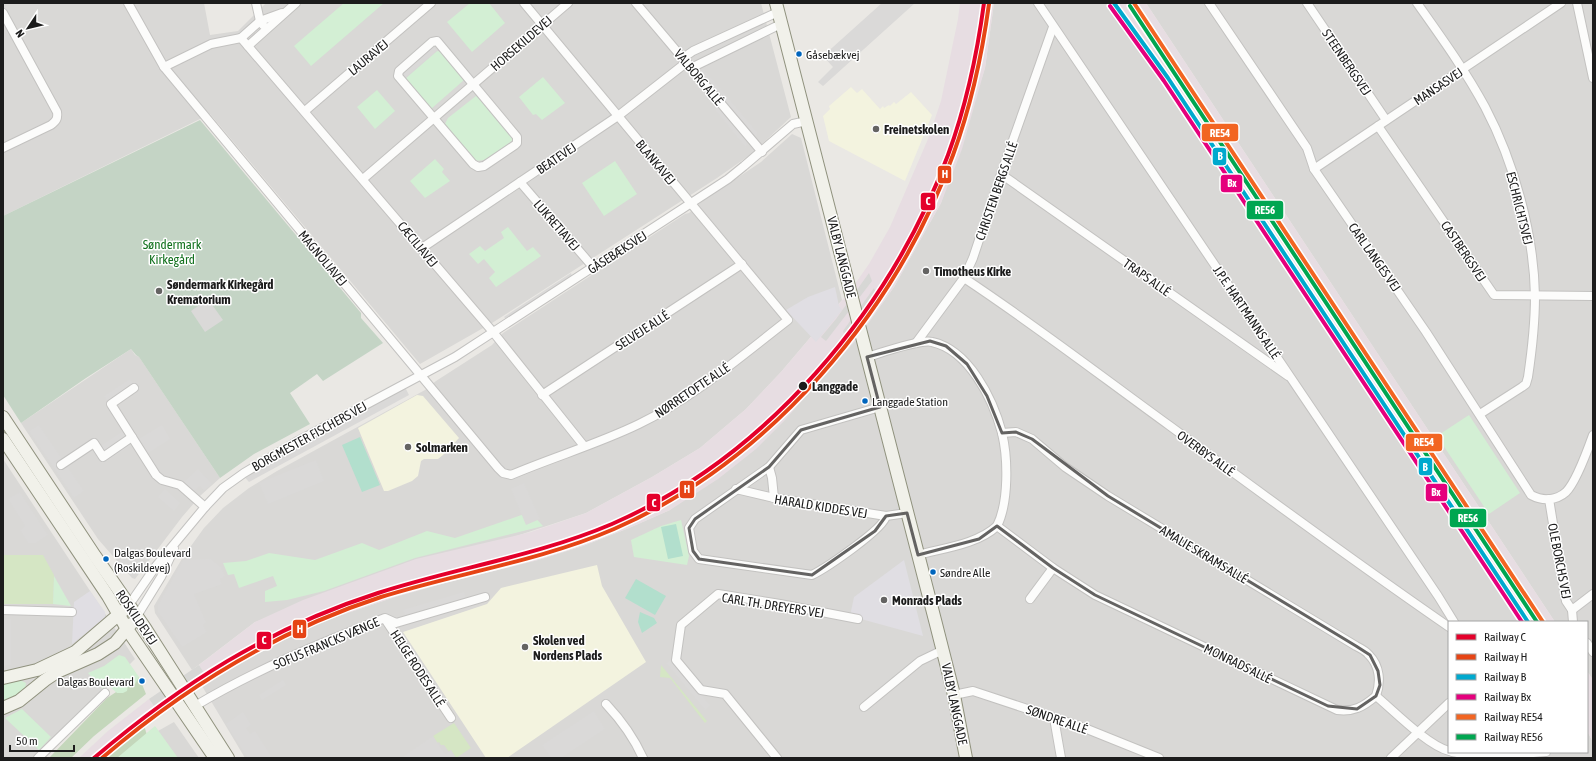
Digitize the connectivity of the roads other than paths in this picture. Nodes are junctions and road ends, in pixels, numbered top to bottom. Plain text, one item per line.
1 (128, 3) edge
2 (256, 3) edge
3 (431, 3) edge
4 (524, 3) edge
5 (568, 3) edge
6 (636, 3) edge
7 (1038, 3) edge
8 (1209, 3) edge
9 (1307, 3) edge
10 (1417, 3) edge
11 (1561, 3) edge
12 (1577, 3) edge
13 (295, 4) edge
14 (3, 13) edge
15 (778, 13) edge
16 (260, 21) junction
17 (542, 25) junction
18 (1053, 27) junction
19 (266, 30) junction
20 (241, 38) junction
21 (248, 46) junction
22 (687, 63) junction
23 (164, 67) junction
24 (1462, 69) junction
25 (1593, 78) edge
26 (474, 84) junction
27 (304, 111) junction
28 (618, 116) junction
29 (434, 119) junction
30 (1386, 120) junction
31 (806, 121) junction
32 (1378, 126) junction
33 (3, 148) edge
34 (762, 152) junction
35 (1314, 168) junction
36 (1001, 174) junction
37 (363, 179) junction
38 (520, 182) junction
39 (691, 203) junction
40 (422, 248) junction
41 (742, 264) junction
42 (593, 267) junction
43 (964, 278) junction
44 (1535, 296) junction
45 (1593, 296) edge
46 (788, 320) joint
47 (493, 332) junction
48 (916, 343) junction
49 (867, 357) junction
50 (421, 376) junction
51 (1292, 379) junction
52 (134, 388) dead end
53 (542, 395) junction
54 (880, 407) junction
55 (1480, 414) junction
56 (3, 417) edge
57 (1002, 433) junction
58 (132, 437) junction
59 (3, 438) edge
60 (1592, 439) edge
61 (584, 446) junction
62 (543, 462) joint
63 (61, 465) dead end
64 (769, 467) junction
65 (736, 489) junction
66 (774, 498) junction
67 (1549, 499) junction
68 (204, 507) junction
69 (907, 513) junction
70 (886, 516) junction
71 (997, 526) junction
72 (178, 541) junction
73 (918, 555) junction
74 (1053, 568) junction
75 (1593, 594) edge
76 (486, 597) dead end
77 (1030, 599) dead end
78 (129, 605) junction
79 (3, 610) edge
80 (1572, 610) junction
81 (72, 612) dead end
82 (119, 615) junction
83 (137, 616) junction
84 (385, 618) junction
85 (858, 620) dead end
86 (1453, 621) edge
87 (1574, 621) edge
88 (1448, 626) edge
89 (127, 629) junction
90 (943, 650) junction
91 (3, 678) edge
92 (106, 693) dead end
93 (954, 695) junction
94 (1376, 696) junction
95 (1448, 703) edge
96 (606, 704) dead end
97 (195, 706) junction
98 (864, 707) dead end
99 (3, 708) edge
100 (184, 712) junction
101 (451, 718) dead end
102 (1054, 718) junction
103 (1418, 732) junction
104 (1448, 750) edge
105 (1456, 753) edge
106 (1530, 753) edge
107 (38, 758) edge
108 (215, 758) edge
109 (228, 758) edge
110 (643, 758) edge
111 (777, 758) edge
112 (966, 758) edge
113 (1061, 758) edge
114 (1159, 758) edge
115 (1391, 758) edge

1 - 23 street, MAGNOLIAVEJ
2 - 16 street
3 - 27 street, LAURAVEJ
4 - 17 street, BLANKAVEJ
5 - 17 street, HORSEKILDEVEJ
6 - 22 street, VALBORG ALLÉ
7 - 18 street, J.P.E. HARTMANNS ALLÉ
8 - 35 street, CARL LANGES VEJ
9 - 30 street, STEENBERGSVEJ
10 - 24 street, ESCHRICHTSVEJ
11 - 24 street, MANSASVEJ
12 - 25 street
13 - 16 street
13 - 19 street
14 - 33 street
15 - 22 street, BEATEVEJ
15 - 22 street, BEATEVEJ
15 - 31 street, VALBY LANGGADE
16 - 19 street
16 - 20 street
17 - 26 street, HORSEKILDEVEJ
17 - 28 street, BLANKAVEJ
18 - 36 street, CHRISTEN BERGS ALLÉ
18 - 51 street, J.P.E. HARTMANNS ALLÉ
19 - 21 street
20 - 21 street, CÆCILIAVEJ
20 - 23 street
21 - 27 street, CÆCILIAVEJ
22 - 28 street, BEATEVEJ
22 - 34 street, VALBORG ALLÉ
23 - 50 street, MAGNOLIAVEJ
24 - 30 street, MANSASVEJ
24 - 44 street, ESCHRICHTSVEJ
26 - 29 street, HORSEKILDEVEJ
26 - 29 street
26 - 29 street
27 - 37 street, CÆCILIAVEJ
28 - 38 street, BEATEVEJ
28 - 39 street, BLANKAVEJ
29 - 37 street, HORSEKILDEVEJ
30 - 32 street, MANSASVEJ
31 - 34 street, GÅSEBÆKSVEJ
31 - 49 street, VALBY LANGGADE
32 - 35 street, MANSASVEJ
32 - 44 street, CASTBERGSVEJ
34 - 39 street, GÅSEBÆKSVEJ
35 - 55 street, CARL LANGES VEJ
36 - 43 street, CHRISTEN BERGS ALLÉ
36 - 51 street, TRAPS ALLÉ
37 - 40 street, CÆCILIAVEJ
38 - 40 street, BEATEVEJ
38 - 42 street, LUKRETIAVEJ
39 - 41 street, BLANKAVEJ
39 - 42 street, GÅSEBÆKSVEJ
40 - 47 street, CÆCILIAVEJ
41 - 46 street, BLANKAVEJ
41 - 53 street, SELVEJE ALLÉ
42 - 47 street, GÅSEBÆKSVEJ
43 - 48 street, CHRISTEN BERGS ALLÉ
43 - 88 street, OVERBYS ALLÉ
44 - 45 street, CASTBERGSVEJ
44 - 55 street, ESCHRICHTSVEJ
46 - 61 street, NØRRETOFTE ALLÉ
47 - 50 street, GÅSEBÆKSVEJ
47 - 53 street, CÆCILIAVEJ
48 - 49 street
48 - 57 street
49 - 54 street, VALBY LANGGADE
50 - 62 street, MAGNOLIAVEJ
50 - 68 street, BORGMESTER FISCHERS VEJ
51 - 86 street, J.P.E. HARTMANNS ALLÉ
52 - 58 street
53 - 61 street, CÆCILIAVEJ
54 - 64 street
54 - 69 street, VALBY LANGGADE
55 - 67 street, CARL LANGES VEJ
56 - 78 street, ROSKILDEVEJ
57 - 71 street
57 - 94 street, AMALIE SKRAMS ALLÉ
58 - 63 street
58 - 68 street
59 - 82 street, ROSKILDEVEJ
60 - 67 street
61 - 62 street, NØRRETOFTE ALLÉ
64 - 65 street
64 - 66 street
65 - 66 street, HARALD KIDDES VEJ
65 - 70 street
66 - 70 street, HARALD KIDDES VEJ
67 - 80 street, OLE BORCHS VEJ
68 - 72 street, BORGMESTER FISCHERS VEJ
69 - 70 street, HARALD KIDDES VEJ
69 - 73 street, VALBY LANGGADE
71 - 73 street
71 - 74 street, MONRADS ALLÉ
72 - 78 street, BORGMESTER FISCHERS VEJ
72 - 83 street, BORGMESTER FISCHERS VEJ
73 - 90 street, VALBY LANGGADE
74 - 77 street
74 - 94 street, MONRADS ALLÉ
75 - 80 street
76 - 84 street, SOFUS FRANCKS VÆNGE
78 - 82 street
78 - 83 street, ROSKILDEVEJ
79 - 81 street
80 - 87 street, OLE BORCHS VEJ
82 - 89 street, ROSKILDEVEJ
82 - 91 street
83 - 89 street
83 - 97 street, ROSKILDEVEJ
84 - 97 street, SOFUS FRANCKS VÆNGE
84 - 101 street, HELGE RODES ALLÉ
85 - 111 street, CARL TH. DREYERS VEJ
89 - 99 street
89 - 100 street, ROSKILDEVEJ
90 - 93 street, VALBY LANGGADE
90 - 98 street, VALBY LANGGADE
92 - 107 street
93 - 102 street, SØNDRE ALLÉ
93 - 112 street, VALBY LANGGADE
94 - 103 street
95 - 103 street
96 - 110 street
97 - 100 street
97 - 109 street, ROSKILDEVEJ
100 - 108 street, ROSKILDEVEJ
102 - 113 street
102 - 114 street, SØNDRE ALLÉ
103 - 104 street
103 - 115 street
105 - 106 street

